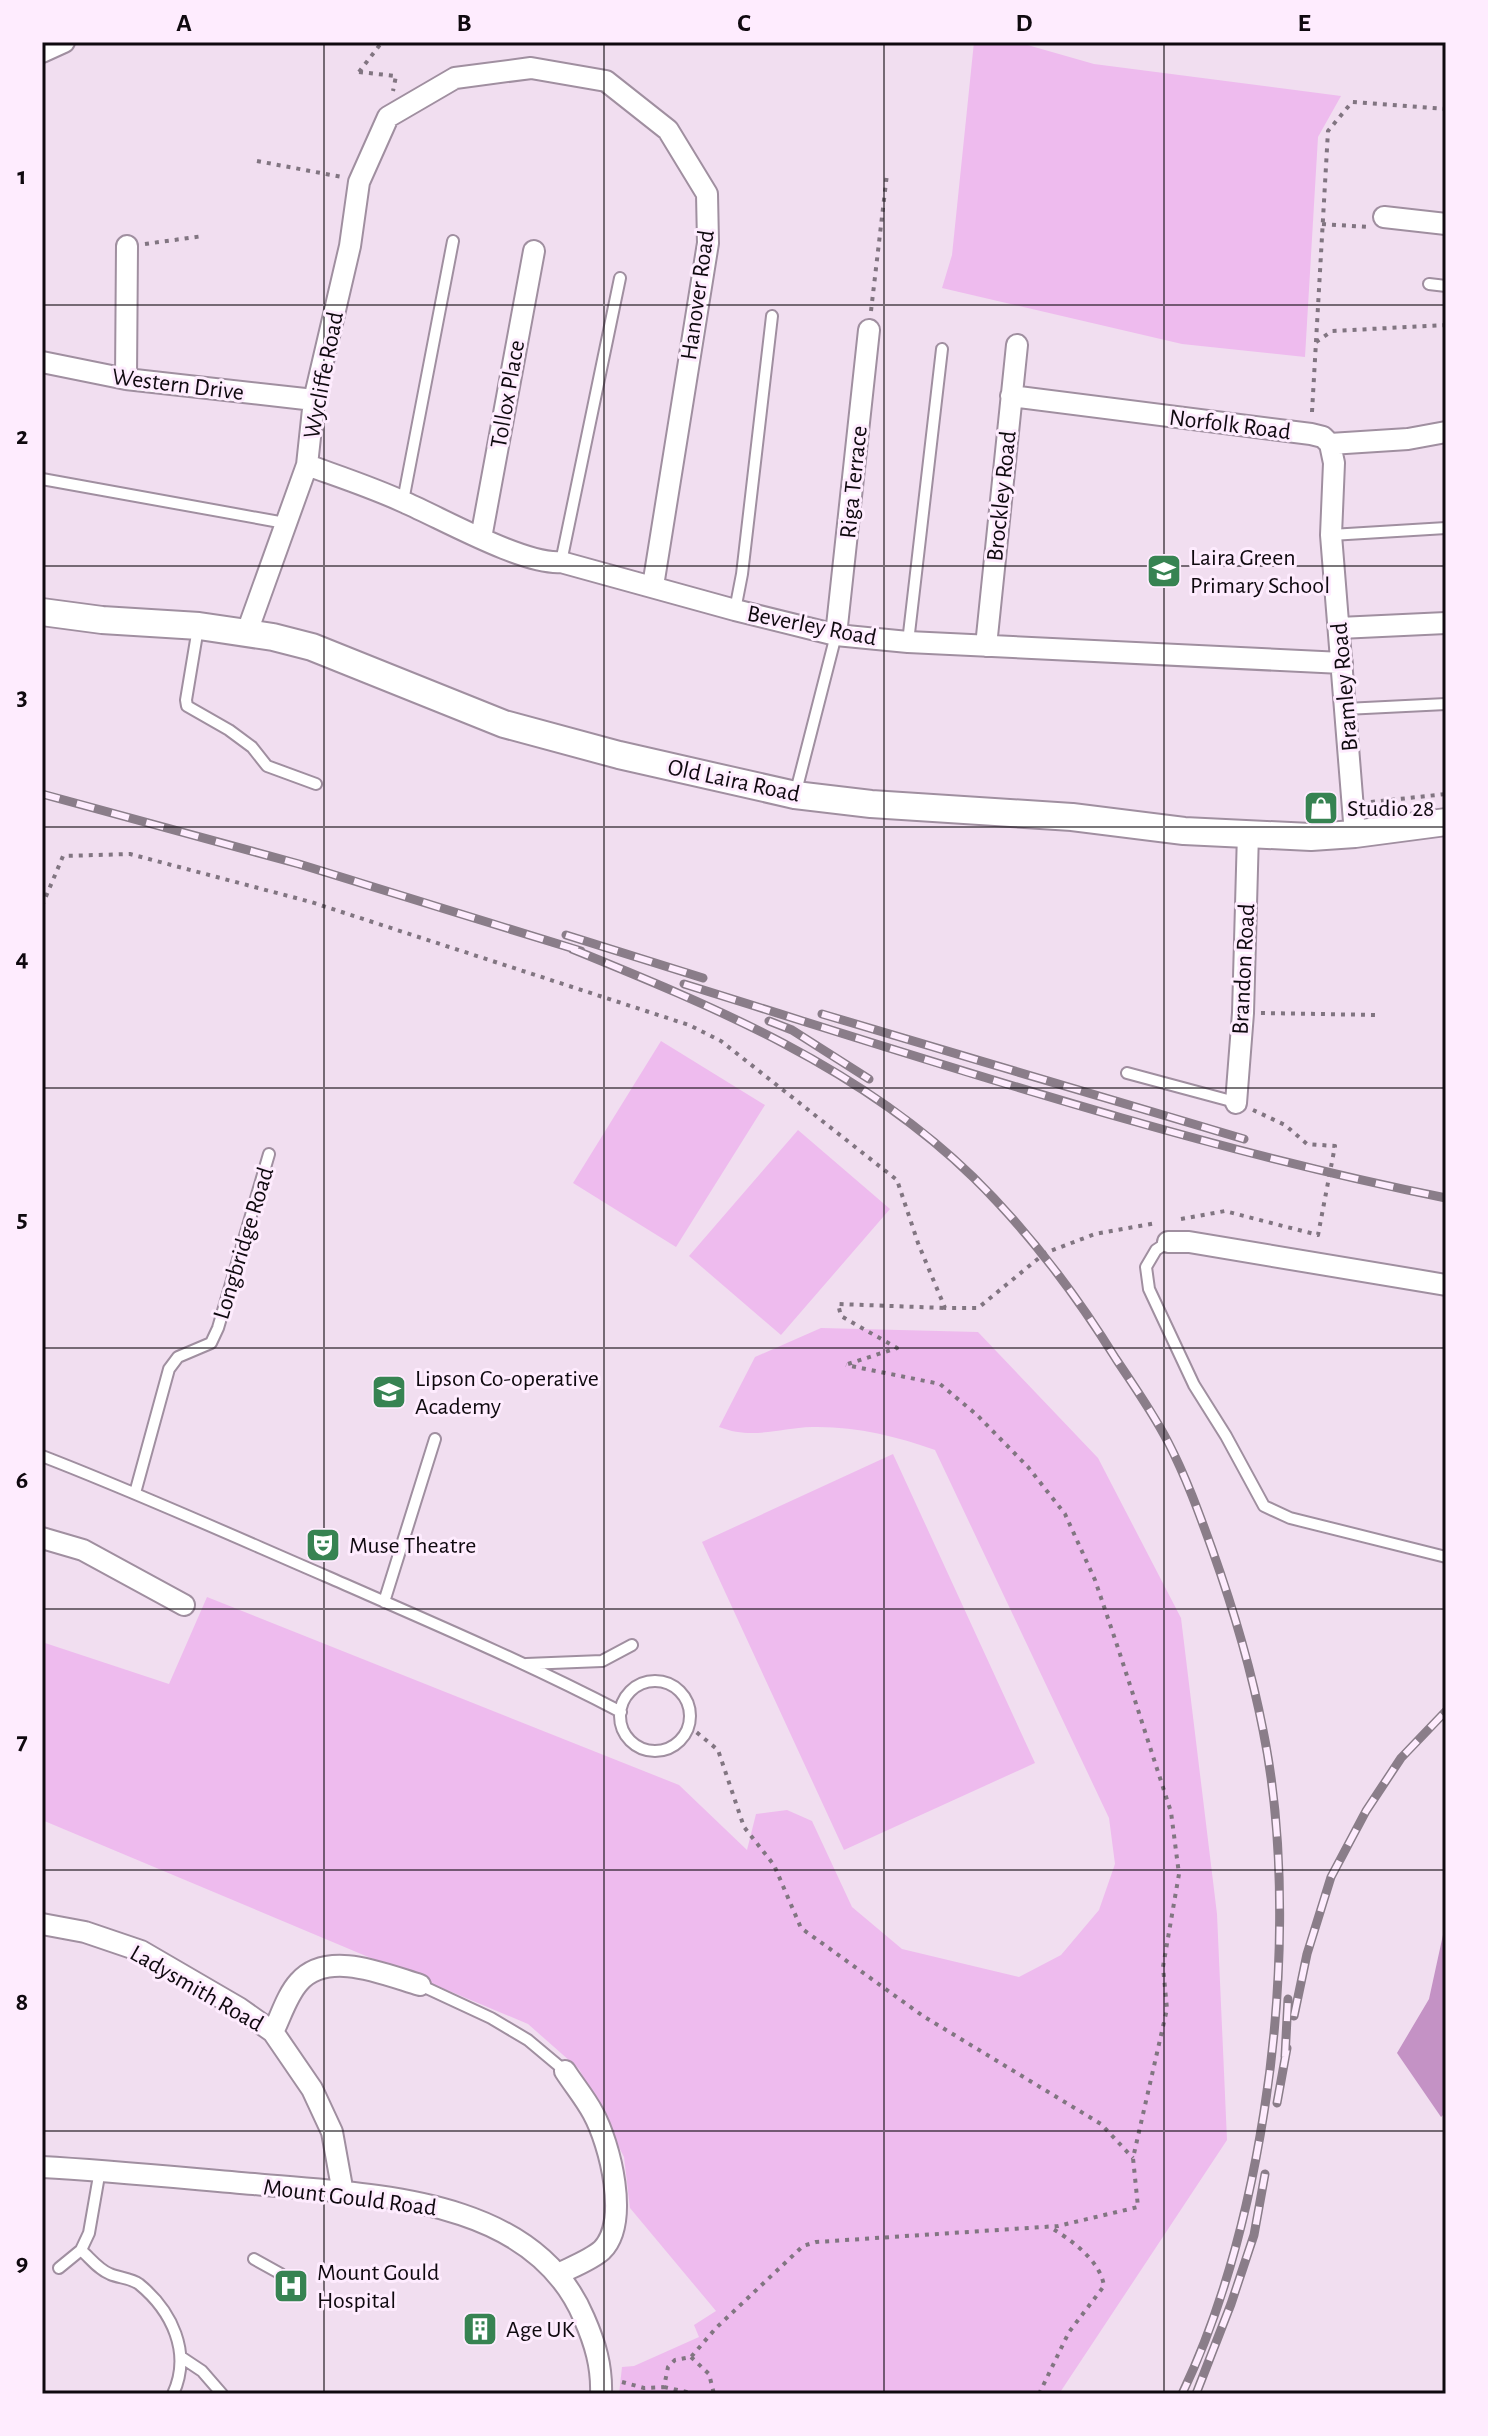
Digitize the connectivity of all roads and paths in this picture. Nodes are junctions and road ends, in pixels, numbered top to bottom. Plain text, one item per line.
1 (64, 42) edge
2 (382, 42) edge
3 (42, 52) edge
4 (1446, 109) edge
5 (388, 117) junction
6 (257, 161) dead end
7 (887, 174) dead end
8 (359, 182) junction
9 (1384, 217) joint
10 (1322, 224) junction
11 (1446, 224) edge
12 (203, 236) dead end
13 (453, 241) dead end
14 (127, 246) joint
15 (534, 251) dead end
16 (620, 278) dead end
17 (1429, 284) dead end
18 (1446, 286) edge
19 (772, 316) dead end
20 (1446, 325) edge
21 (869, 330) joint
22 (1316, 342) junction
23 (1017, 345) dead end
24 (942, 349) dead end
25 (42, 362) edge
26 (126, 379) junction
27 (1011, 396) junction
28 (314, 400) junction
29 (1446, 432) edge
30 (1311, 434) junction
31 (1330, 444) junction
32 (307, 465) junction
33 (42, 479) edge
34 (403, 501) junction
35 (285, 523) junction
36 (1446, 528) edge
37 (1331, 535) junction
38 (481, 538) junction
39 (561, 562) junction
40 (653, 586) junction
41 (735, 610) junction
42 (42, 612) edge
43 (1446, 623) edge
44 (199, 626) junction
45 (1339, 628) junction
46 (247, 632) junction
47 (836, 635) junction
48 (908, 642) junction
49 (986, 646) junction
50 (1342, 663) junction
51 (1446, 704) edge
52 (1345, 709) junction
53 (316, 784) dead end
54 (1446, 794) edge
55 (795, 795) junction
56 (1353, 803) junction
57 (1446, 822) edge
58 (1248, 833) junction
59 (1355, 834) junction
60 (42, 906) edge
61 (1243, 1013) junction
62 (1377, 1015) dead end
63 (1127, 1073) dead end
64 (1235, 1102) junction
65 (269, 1154) dead end
66 (1168, 1242) joint
67 (1446, 1285) edge
68 (944, 1307) junction
69 (435, 1439) dead end
70 (42, 1456) edge
71 (135, 1493) junction
72 (42, 1538) edge
73 (1446, 1557) edge
74 (384, 1602) junction
75 (184, 1605) dead end
76 (632, 1645) dead end
77 (524, 1664) junction
78 (621, 1712) junction
79 (689, 1726) junction
80 (42, 1924) edge
81 (420, 1985) joint
82 (273, 2032) junction
83 (565, 2071) joint
84 (1133, 2158) junction
85 (42, 2167) edge
86 (100, 2170) junction
87 (343, 2193) junction
88 (1048, 2227) junction
89 (81, 2250) junction
90 (254, 2259) dead end
91 (59, 2268) dead end
92 (281, 2274) dead end
93 (558, 2274) junction
94 (181, 2357) junction
95 (691, 2357) junction
96 (601, 2385) edge
97 (664, 2387) junction
98 (644, 2388) junction
99 (173, 2394) edge
100 (222, 2394) edge
101 (648, 2394) edge
102 (696, 2394) edge
103 (714, 2394) edge
104 (1039, 2394) edge

1 - 3 street
2 - 5 path
4 - 10 path
5 - 8 street, Wycliffe Road
5 - 40 street, Hanover Road
6 - 8 path
7 - 21 path
8 - 28 street, Wycliffe Road
9 - 10 path
9 - 11 street
10 - 22 path
12 - 14 path
13 - 34 lane
14 - 26 street
15 - 38 street, Tollox Place
16 - 39 lane
17 - 18 lane
19 - 41 lane
20 - 22 path
21 - 47 street, Riga Terrace
22 - 30 path
23 - 27 street, Brockley Road
24 - 48 lane
25 - 26 street, Western Drive
26 - 28 street, Western Drive
27 - 30 street, Norfolk Road
27 - 49 street, Brockley Road
28 - 32 street, Wycliffe Road
29 - 31 street
30 - 31 street, Norfolk Road
31 - 37 street, Bramley Road
32 - 34 street, Beverley Road
32 - 35 street, Wycliffe Road
33 - 35 lane
34 - 38 street, Beverley Road
35 - 46 street, Wycliffe Road
36 - 37 lane
37 - 45 street, Bramley Road
38 - 39 street, Beverley Road
39 - 40 street, Beverley Road
40 - 41 street, Beverley Road
41 - 47 street, Beverley Road
42 - 44 main road, Old Laira Road
43 - 45 street
44 - 46 main road, Old Laira Road
44 - 53 lane
45 - 50 street, Bramley Road
46 - 55 main road, Old Laira Road
47 - 48 street, Beverley Road
47 - 55 lane
48 - 49 street, Beverley Road
49 - 50 street, Beverley Road
50 - 52 street, Bramley Road
51 - 52 lane
52 - 56 street, Bramley Road
54 - 56 path
55 - 58 main road, Old Laira Road
56 - 59 street, Bramley Road
57 - 59 main road, Old Laira Road
58 - 59 main road, Old Laira Road
58 - 61 street, Brandon Road
60 - 68 path
61 - 62 path
61 - 64 street, Brandon Road
63 - 64 lane
64 - 68 path
65 - 71 lane, Longbridge Road
66 - 67 street
66 - 73 lane
68 - 84 path
69 - 74 lane
70 - 71 lane
71 - 74 lane
72 - 75 street
74 - 77 lane
76 - 77 lane
77 - 78 lane
78 - 79 lane
78 - 79 lane
79 - 84 path
80 - 82 street, Ladysmith Road
81 - 82 street
81 - 83 lane
82 - 87 street, Ladysmith Road
83 - 93 street
84 - 88 path
85 - 86 street, Mount Gould Road
86 - 87 street, Mount Gould Road
86 - 89 lane
87 - 93 street, Mount Gould Road
88 - 95 path
88 - 104 path
89 - 91 lane
89 - 94 lane
90 - 92 lane
93 - 96 street, Mount Gould Road
94 - 99 lane
94 - 100 lane
95 - 97 path
95 - 103 path
96 - 98 path
97 - 98 path
97 - 102 path
98 - 101 path

